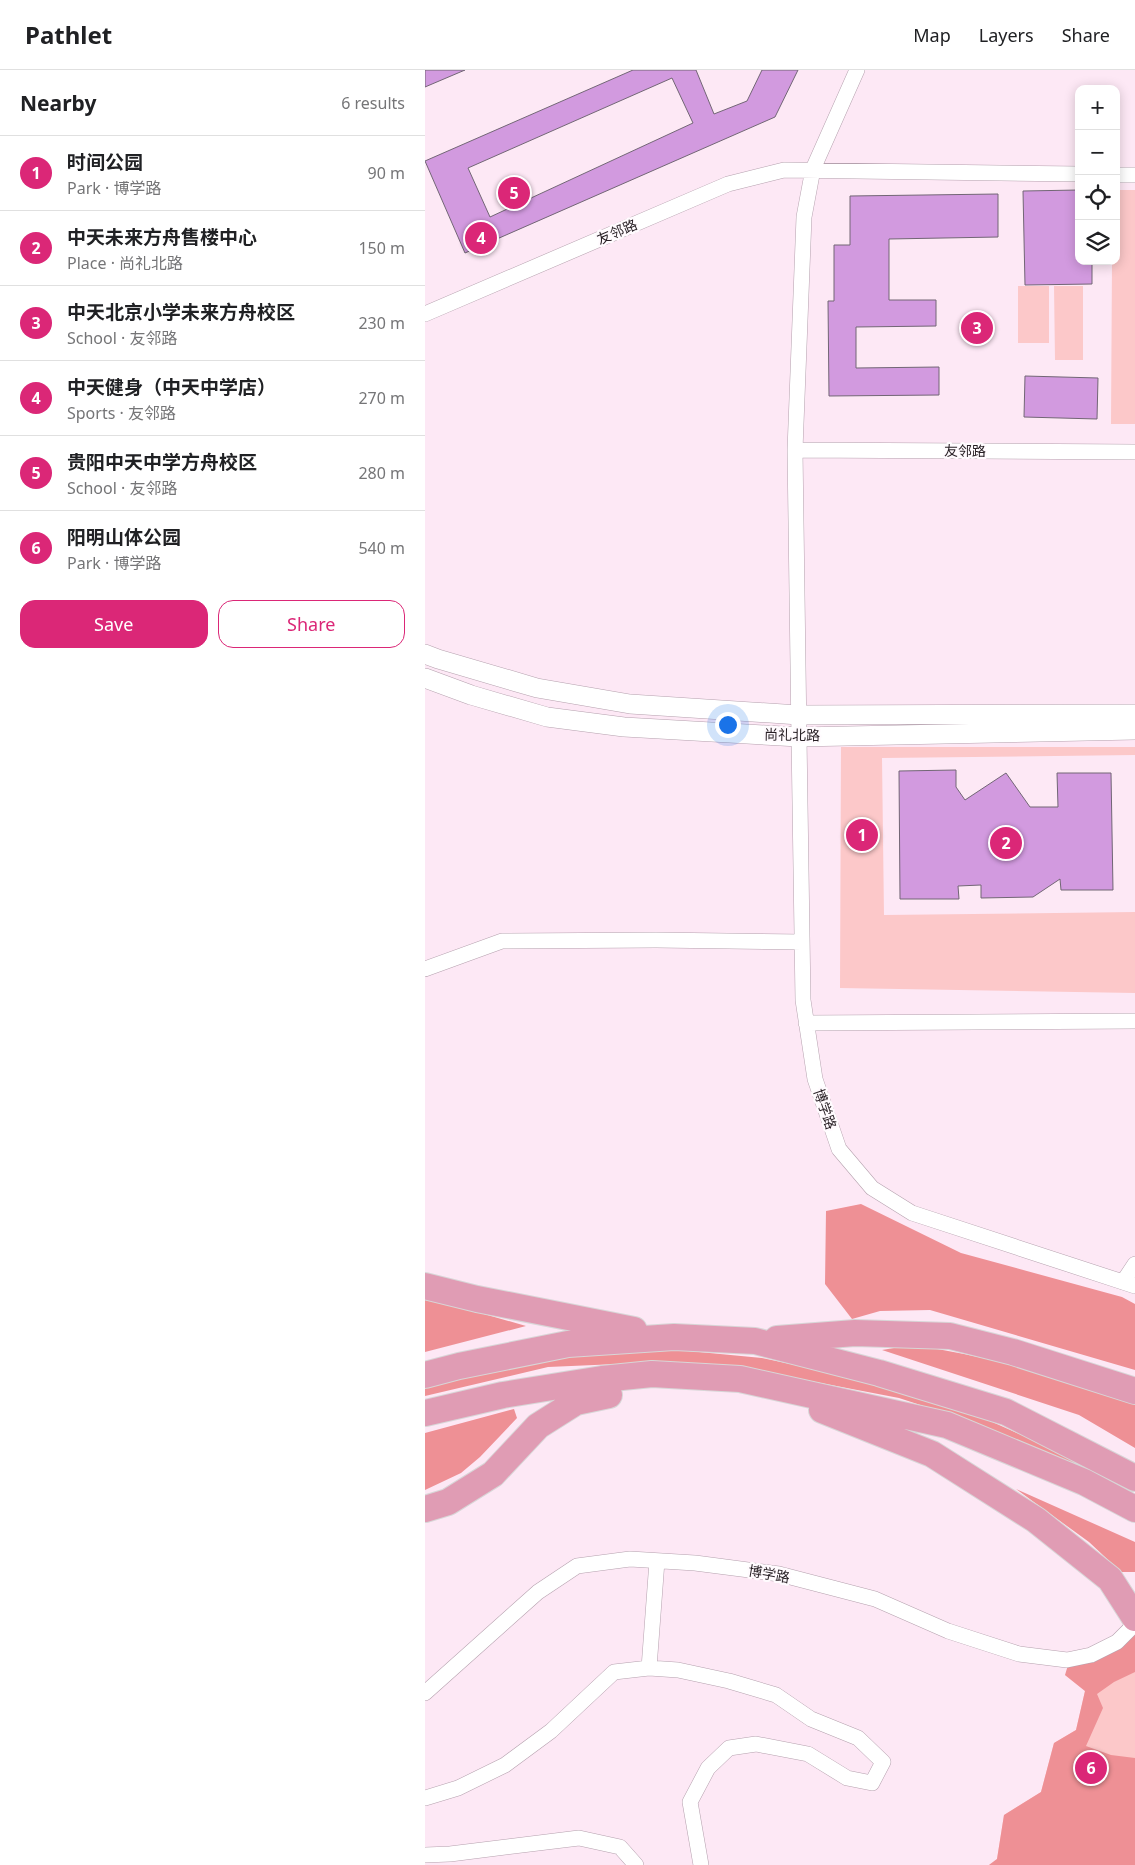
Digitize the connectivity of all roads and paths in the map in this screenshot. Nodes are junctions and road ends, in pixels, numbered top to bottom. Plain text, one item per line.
1 (857, 70) edge
2 (813, 169) junction
3 (1075, 174) edge
4 (1120, 175) edge
5 (1135, 175) edge
6 (425, 314) edge
7 (795, 450) junction
8 (1135, 452) edge
9 (425, 654) edge
10 (425, 678) edge
11 (1135, 714) edge
12 (799, 715) junction
13 (1135, 730) edge
14 (799, 737) junction
15 (802, 942) junction
16 (425, 969) edge
17 (1135, 1021) edge
18 (806, 1023) junction
19 (1135, 1264) edge
20 (1129, 1284) edge
21 (425, 1286) edge
22 (674, 1337) junction
23 (755, 1341) junction
24 (425, 1375) edge
25 (703, 1377) junction
26 (740, 1379) junction
27 (1135, 1391) edge
28 (425, 1413) edge
29 (1135, 1478) edge
30 (425, 1509) edge
31 (1135, 1509) edge
32 (657, 1561) junction
33 (1135, 1618) edge
34 (1135, 1624) edge
35 (649, 1668) junction
36 (425, 1694) edge
37 (425, 1798) edge
38 (425, 1855) edge
39 (637, 1865) edge
40 (701, 1865) edge

1 - 2 street
2 - 3 street, 友邻路
2 - 6 street, 友邻路
2 - 7 street
4 - 5 street
7 - 8 street, 友邻路
7 - 12 street
9 - 12 street, 尚礼北路
10 - 14 street, 尚礼北路
11 - 12 street, 尚礼北路
12 - 14 street
13 - 14 street, 尚礼北路
14 - 15 street, 博学路
15 - 16 street
15 - 18 street, 博学路
17 - 18 street
18 - 20 street, 博学路
19 - 20 street
21 - 22 highway
22 - 23 highway
22 - 24 highway
23 - 27 highway
23 - 29 highway
25 - 26 highway
25 - 28 highway
25 - 30 highway
26 - 31 highway
26 - 33 highway
32 - 34 street, 博学路
32 - 35 street
32 - 36 street, 博学路
35 - 37 street
35 - 40 street
38 - 39 street

